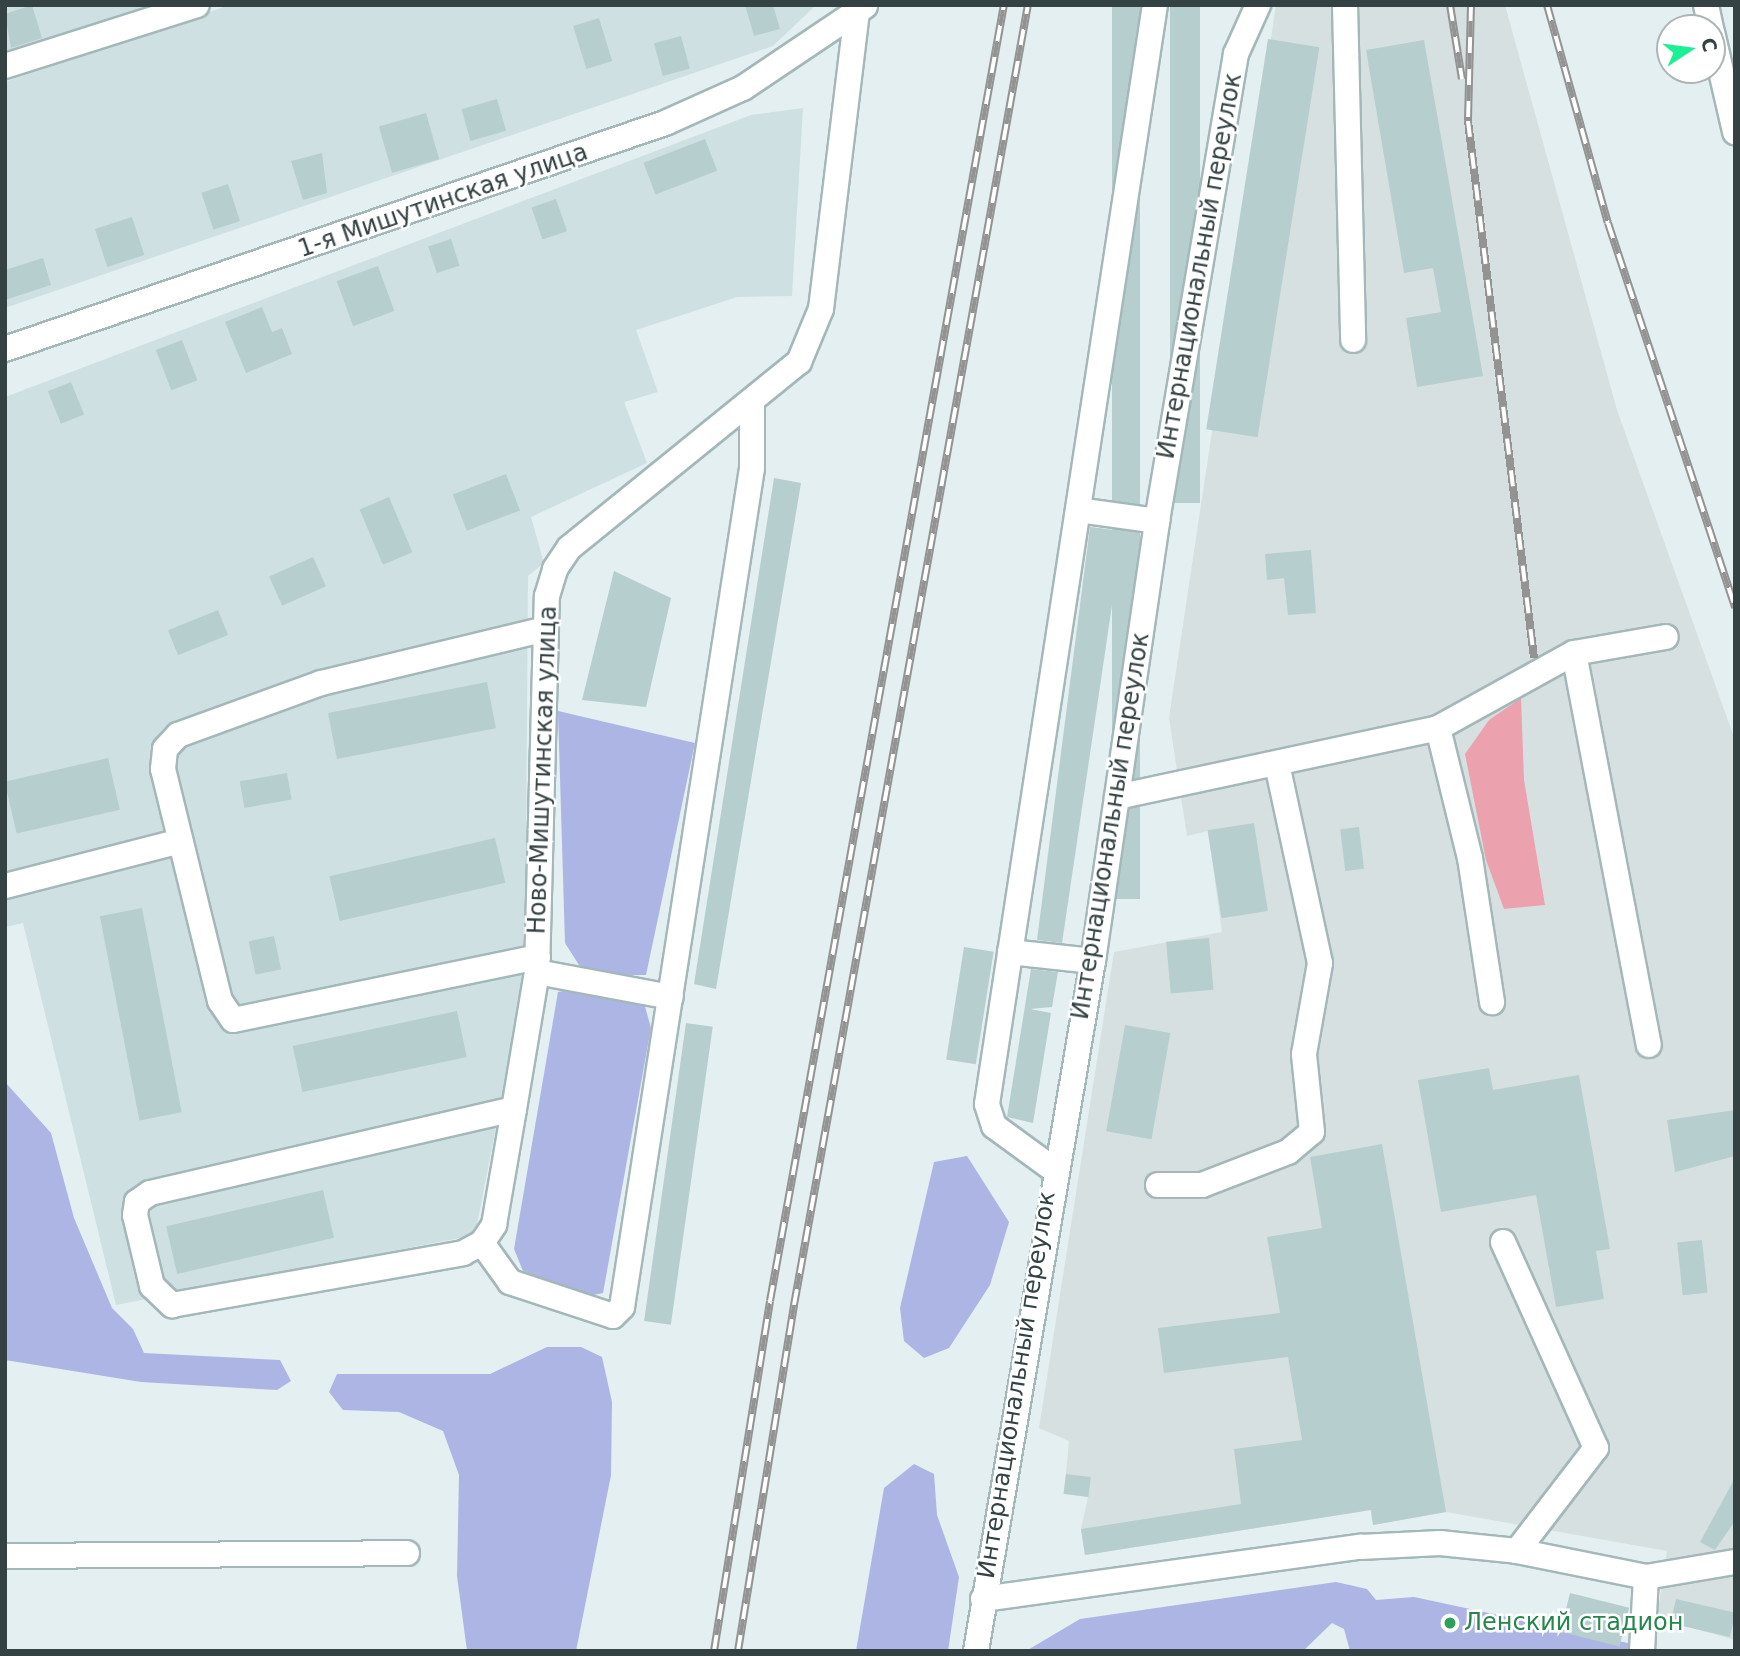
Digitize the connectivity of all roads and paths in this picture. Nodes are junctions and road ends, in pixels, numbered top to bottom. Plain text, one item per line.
1 (197, 5) edge
2 (1155, 5) edge
3 (1258, 5) edge
4 (1345, 5) edge
5 (861, 7) edge
6 (5, 66) edge
7 (1724, 84) edge
8 (1735, 132) edge
9 (1353, 340) dead end
10 (5, 349) edge
11 (751, 403) junction
12 (1078, 510) junction
13 (1157, 521) junction
14 (546, 629) junction
15 (1666, 637) dead end
16 (1574, 653) junction
17 (1438, 729) junction
18 (1278, 764) junction
19 (1117, 797) junction
20 (180, 841) junction
21 (5, 886) edge
22 (1010, 952) junction
23 (1093, 961) junction
24 (537, 965) junction
25 (671, 997) junction
26 (1492, 1002) dead end
27 (1649, 1045) dead end
28 (514, 1109) junction
29 (1053, 1169) junction
30 (1158, 1185) dead end
31 (1503, 1242) dead end
32 (482, 1243) junction
33 (1517, 1551) junction
34 (407, 1553) dead end
35 (5, 1556) edge
36 (1735, 1562) edge
37 (1646, 1577) junction
38 (982, 1599) junction
39 (975, 1651) edge
40 (1642, 1651) edge

1 - 6 street
2 - 12 street
3 - 13 street, Интернациональный переулок
4 - 9 street
5 - 10 street, 1-я Мишутинская улица
5 - 11 street, Ново-Мишутинская улица
7 - 8 street
11 - 14 street, Ново-Мишутинская улица
11 - 25 street
12 - 13 street
12 - 22 street
13 - 19 street, Интернациональный переулок
14 - 20 street
14 - 24 street, Ново-Мишутинская улица
15 - 16 street
16 - 17 street
16 - 27 street
17 - 18 street
17 - 26 street
18 - 19 street
18 - 30 street
19 - 23 street, Интернациональный переулок
20 - 21 street
20 - 24 street
22 - 23 street
22 - 29 street
23 - 29 street, Интернациональный переулок
24 - 25 street
24 - 28 street, Ново-Мишутинская улица
25 - 32 street
28 - 32 street, Ново-Мишутинская улица
28 - 32 street
29 - 38 street, Интернациональный переулок
31 - 33 street
33 - 37 street
33 - 38 street
34 - 35 street
36 - 37 street
37 - 40 street
38 - 39 street, Интернациональный переулок

